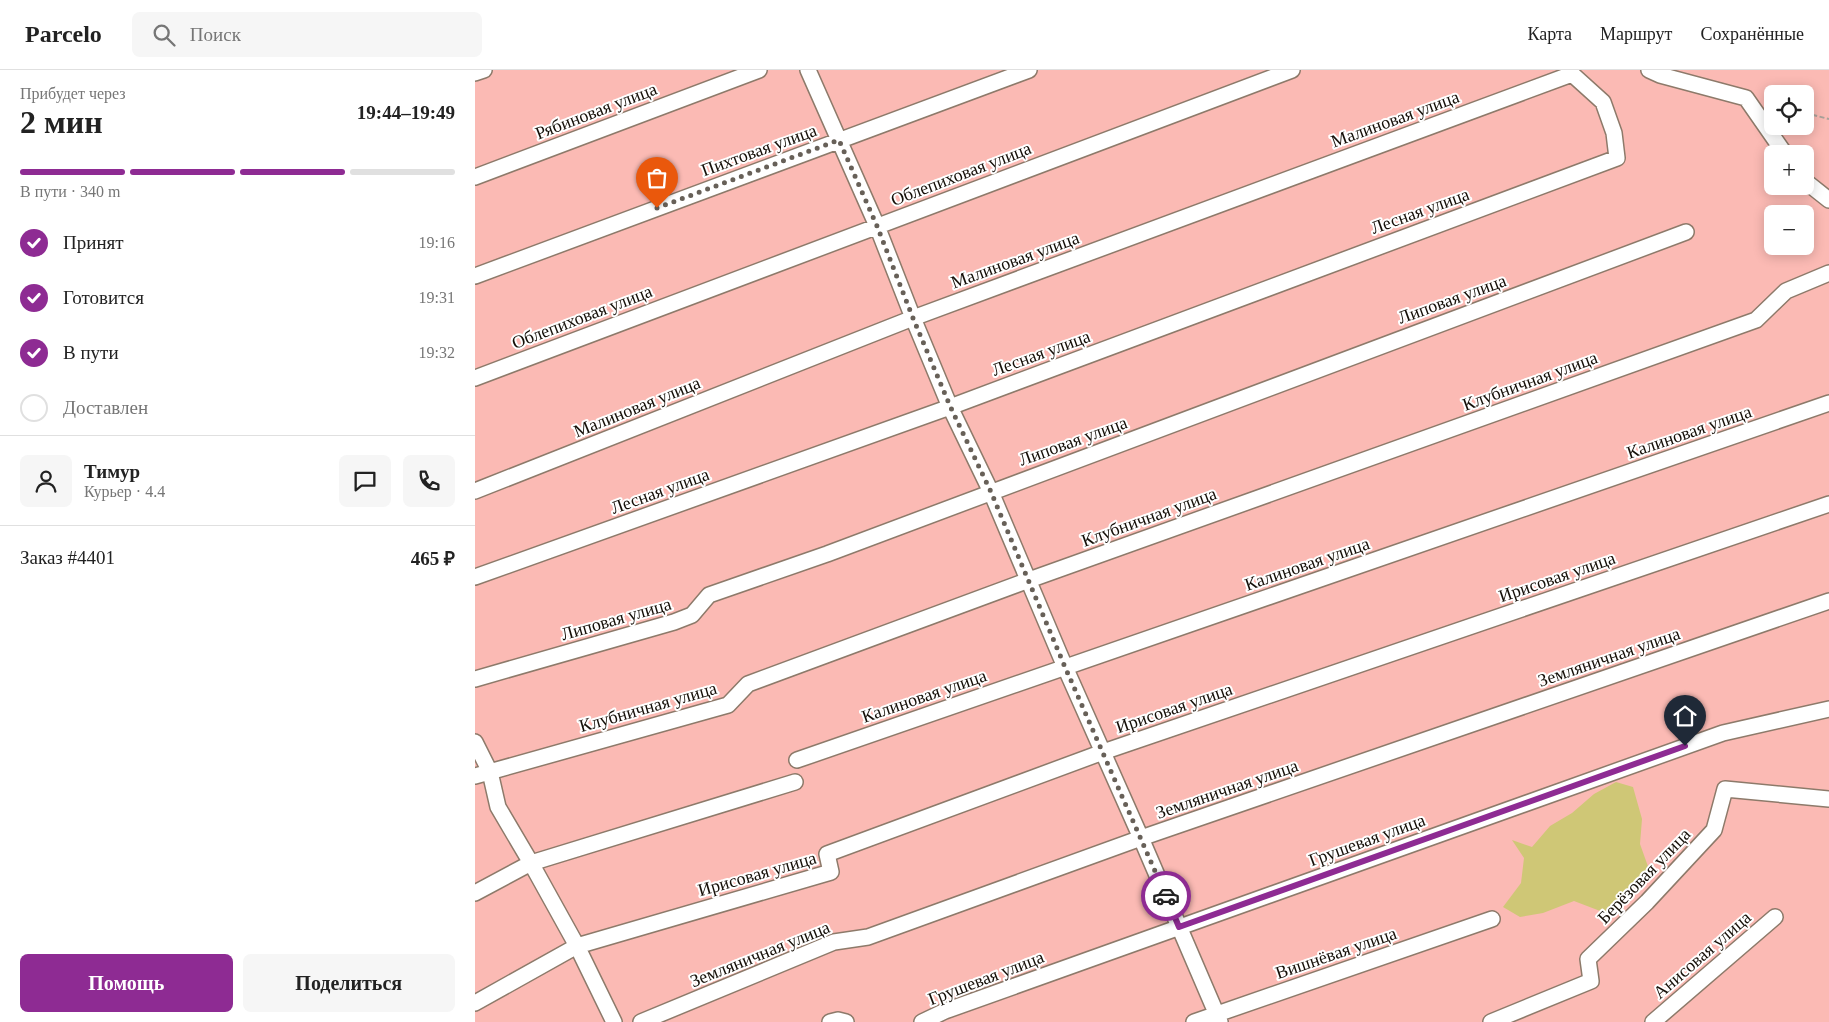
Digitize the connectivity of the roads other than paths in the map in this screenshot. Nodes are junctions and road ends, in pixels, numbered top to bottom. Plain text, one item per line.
1 (484, 70) edge
2 (759, 70) edge
3 (808, 70) edge
4 (1029, 70) edge
5 (1292, 70) edge
6 (1649, 70) edge
7 (1571, 72) edge
8 (475, 73) edge
9 (839, 140) junction
10 (1779, 145) edge
11 (475, 177) edge
12 (1814, 188) edge
13 (1829, 200) edge
14 (877, 226) junction
15 (1686, 232) dead end
16 (1829, 273) edge
17 (475, 276) edge
18 (913, 318) junction
19 (475, 378) edge
20 (1829, 403) edge
21 (950, 406) junction
22 (475, 491) edge
23 (991, 492) junction
24 (1829, 504) edge
25 (475, 577) edge
26 (1029, 580) junction
27 (1829, 601) edge
28 (1065, 667) junction
29 (475, 679) edge
30 (1829, 709) edge
31 (475, 742) edge
32 (1103, 752) junction
33 (797, 760) dead end
34 (482, 774) edge
35 (795, 782) dead end
36 (1829, 799) edge
37 (1141, 838) junction
38 (531, 863) junction
39 (475, 892) edge
40 (1775, 917) dead end
41 (1492, 919) dead end
42 (1179, 927) junction
43 (577, 946) junction
44 (475, 1004) edge
45 (1218, 1018) edge
46 (614, 1022) edge
47 (641, 1022) edge
48 (830, 1022) edge
49 (846, 1022) edge
50 (922, 1022) edge
51 (1193, 1022) edge
52 (1491, 1022) edge
53 (1653, 1022) edge

1 - 8 street
2 - 11 street, Рябиновая улица
3 - 9 street
4 - 9 street, Пихтовая улица
5 - 14 street, Облепиховая улица
6 - 10 street
7 - 18 street, Малиновая улица
7 - 21 street, Лесная улица
9 - 14 street
9 - 17 street, Пихтовая улица
12 - 13 street
14 - 18 street
14 - 19 street, Облепиховая улица
15 - 23 street, Липовая улица
16 - 26 street, Клубничная улица
18 - 21 street
18 - 22 street, Малиновая улица
20 - 28 street, Калиновая улица
21 - 23 street
21 - 25 street, Лесная улица
23 - 26 street
23 - 29 street, Липовая улица
24 - 32 street, Ирисовая улица
26 - 28 street
26 - 34 street, Клубничная улица
27 - 37 street, Земляничная улица
28 - 32 street
28 - 33 street, Калиновая улица
30 - 42 street, Грушевая улица
31 - 34 street
32 - 37 street
32 - 43 street, Ирисовая улица
34 - 38 street
35 - 38 street
36 - 52 street, Берёзовая улица
37 - 42 street
37 - 47 street, Земляничная улица
38 - 39 street
38 - 43 street
40 - 53 street, Анисовая улица
41 - 45 street, Вишнёвая улица
42 - 45 street
42 - 50 street, Грушевая улица
43 - 44 street, Ирисовая улица
43 - 46 street
45 - 51 street, Вишнёвая улица
48 - 49 street

